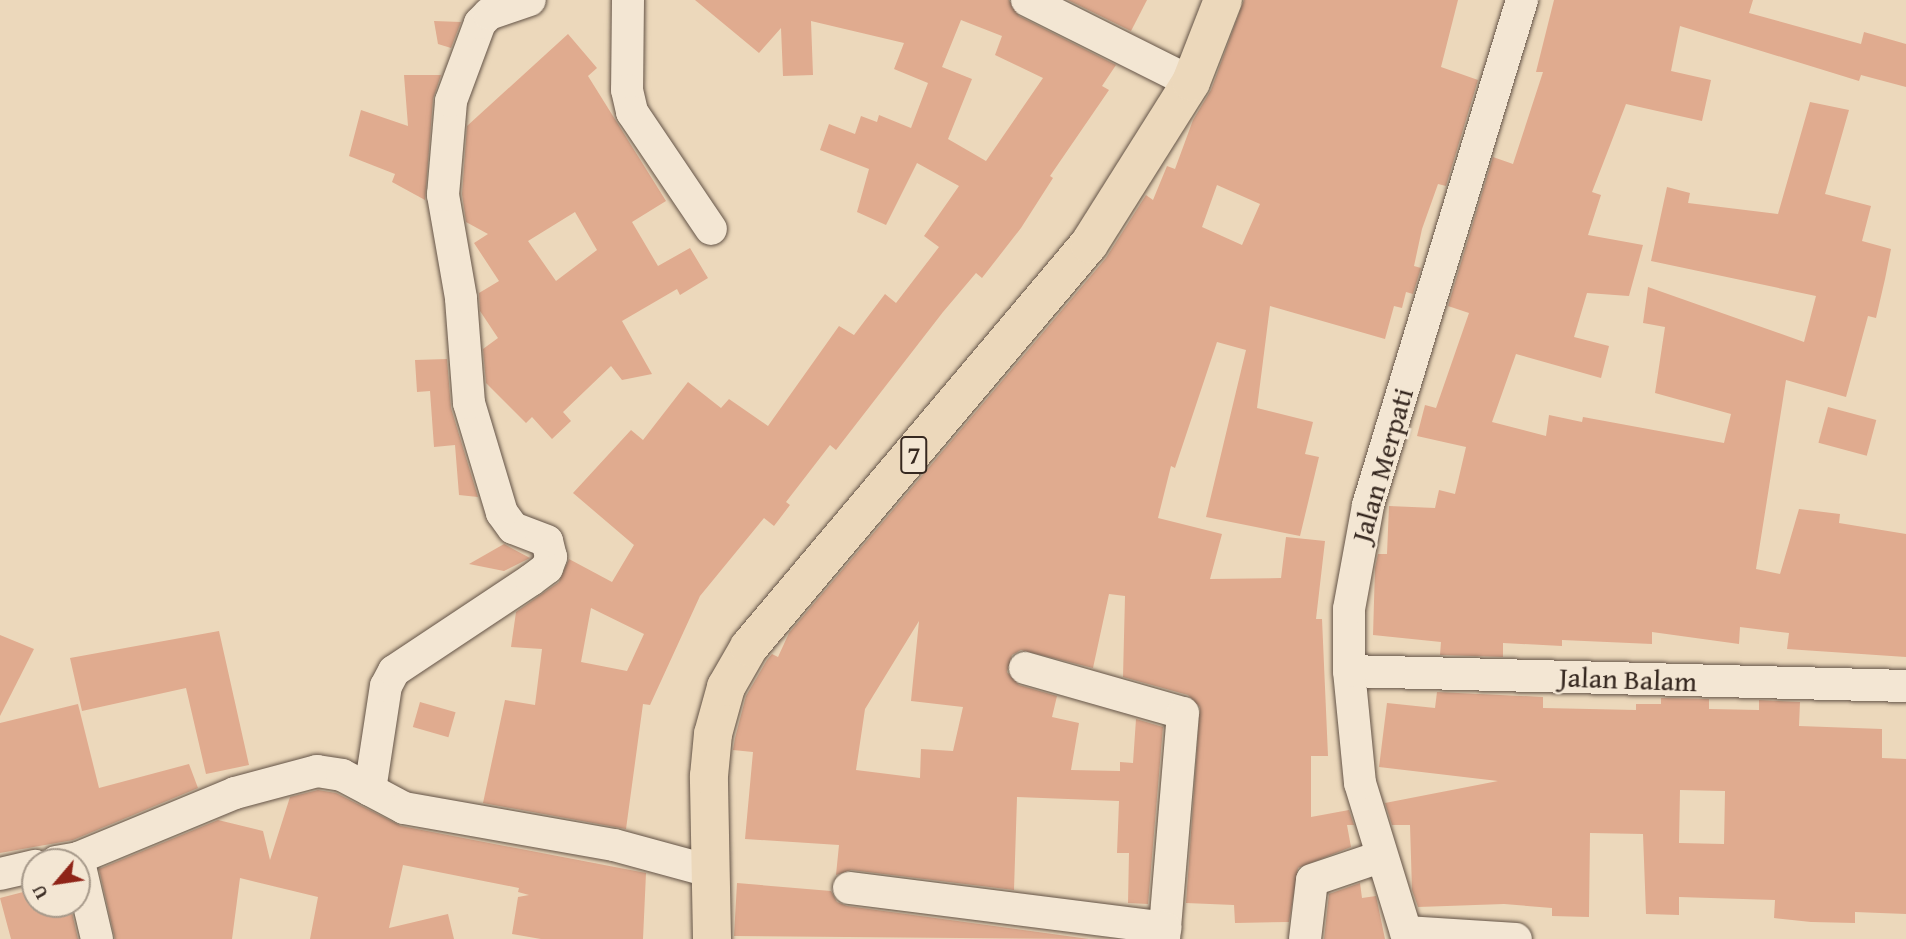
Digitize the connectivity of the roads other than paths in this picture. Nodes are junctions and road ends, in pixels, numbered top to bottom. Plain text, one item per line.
1 (530, 0) edge
2 (628, 0) edge
3 (1027, 0) edge
4 (1223, 0) edge
5 (1522, 0) edge
6 (1191, 82) junction
7 (711, 229) dead end
8 (1025, 668) dead end
9 (1349, 671) junction
10 (1906, 686) edge
11 (370, 790) junction
12 (91, 850) edge
13 (1380, 857) junction
14 (21, 869) edge
15 (710, 871) junction
16 (0, 874) edge
17 (849, 888) dead end
18 (89, 918) edge
19 (1164, 934) edge
20 (1407, 936) edge
21 (97, 939) edge
22 (712, 939) edge
23 (1305, 939) edge
24 (1516, 939) edge

1 - 11 street
2 - 7 street
3 - 6 street
4 - 6 highway, 7
5 - 9 street, Jalan Merpati
6 - 15 highway, 7
8 - 19 street
9 - 10 street, Jalan Balam
9 - 13 street, Jalan Merpati
11 - 12 street
11 - 15 street
13 - 20 street, Jalan Merpati
13 - 23 street
14 - 16 street
15 - 22 highway, 7
17 - 19 street
18 - 21 street
20 - 24 street

